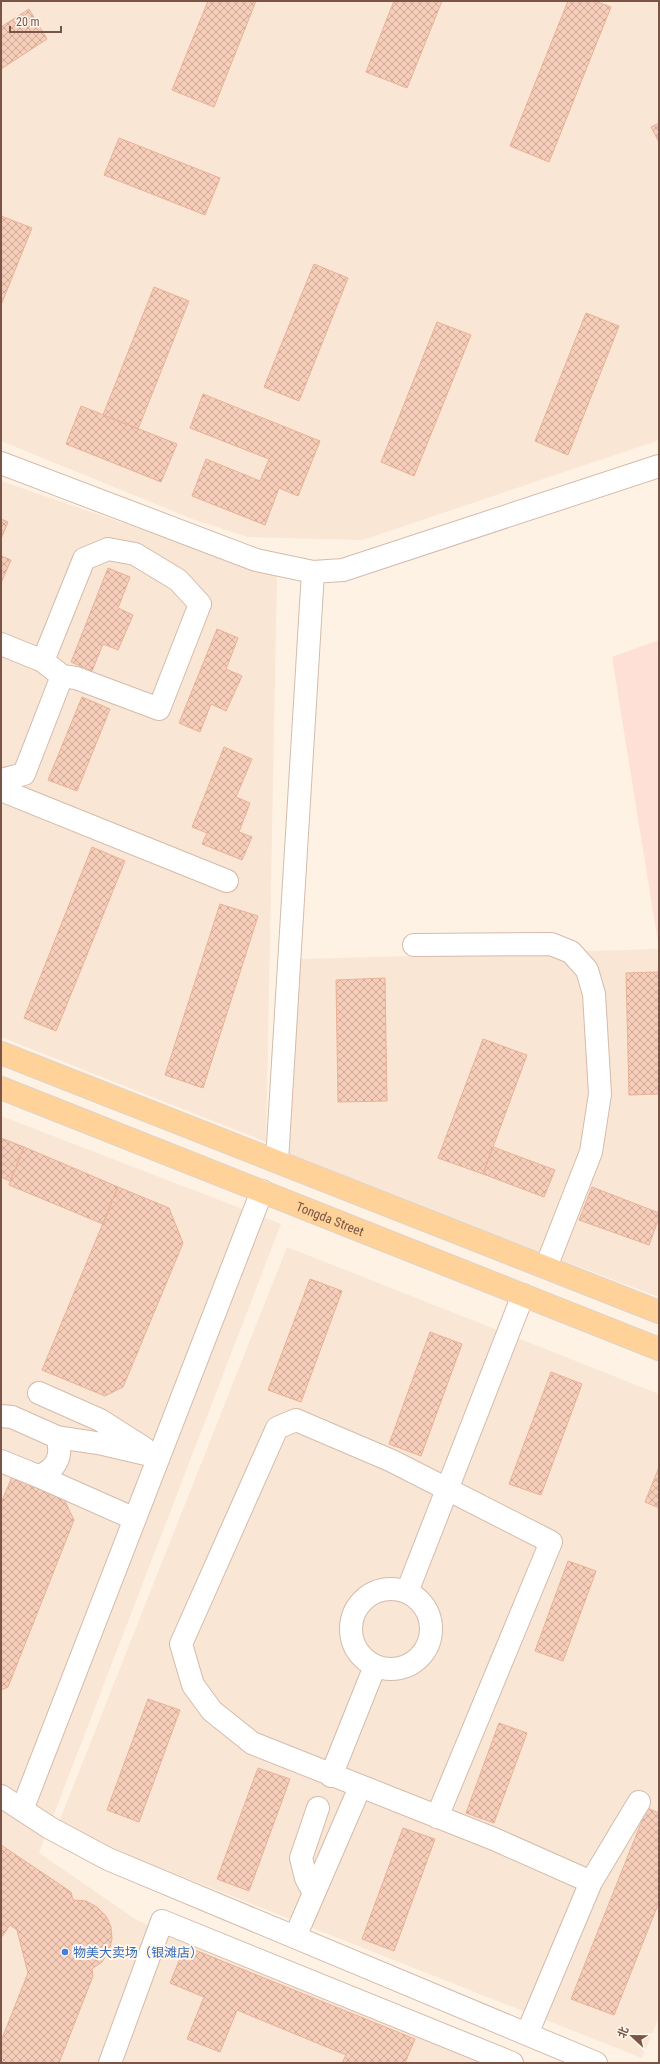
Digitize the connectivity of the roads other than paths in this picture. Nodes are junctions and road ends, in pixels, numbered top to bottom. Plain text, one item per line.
1 (1, 463) edge
2 (659, 466) edge
3 (313, 572) junction
4 (1, 644) edge
5 (43, 661) junction
6 (62, 676) junction
7 (1, 780) edge
8 (1, 790) edge
9 (227, 881) dead end
10 (414, 945) dead end
11 (1, 1053) edge
12 (1, 1088) edge
13 (277, 1161) junction
14 (262, 1191) junction
15 (546, 1267) junction
16 (523, 1295) junction
17 (659, 1312) edge
18 (659, 1349) edge
19 (39, 1393) dead end
20 (1, 1416) edge
21 (57, 1437) junction
22 (159, 1457) junction
23 (1, 1461) edge
24 (38, 1476) junction
25 (446, 1491) junction
26 (135, 1519) junction
27 (407, 1592) junction
28 (375, 1666) junction
29 (331, 1776) junction
30 (360, 1787) junction
31 (1, 1796) edge
32 (639, 1802) dead end
33 (318, 1808) dead end
34 (22, 1810) junction
35 (437, 1817) junction
36 (591, 1882) junction
37 (314, 1893) junction
38 (295, 1937) junction
39 (527, 2034) junction
40 (110, 2063) edge
41 (512, 2063) edge
42 (596, 2063) edge

1 - 3 street
2 - 3 street
3 - 13 street
4 - 5 street
5 - 6 street
5 - 6 street
6 - 7 street
8 - 9 street
10 - 15 street
11 - 13 main road
12 - 14 main road, Tongda Street
13 - 15 main road
14 - 16 main road, Tongda Street
14 - 22 street
15 - 17 main road
16 - 18 main road, Tongda Street
16 - 25 street
19 - 22 street
20 - 21 street
21 - 22 street
21 - 24 street
22 - 26 street
23 - 24 street
24 - 26 street
25 - 27 street
25 - 29 street
25 - 35 street
26 - 34 street
27 - 28 street
27 - 28 street
28 - 29 street
29 - 30 street
30 - 35 street
30 - 37 street
31 - 34 street
32 - 36 street
33 - 37 street
34 - 38 street
35 - 36 street
36 - 39 street
37 - 38 street
38 - 39 street
39 - 42 street
40 - 41 street

